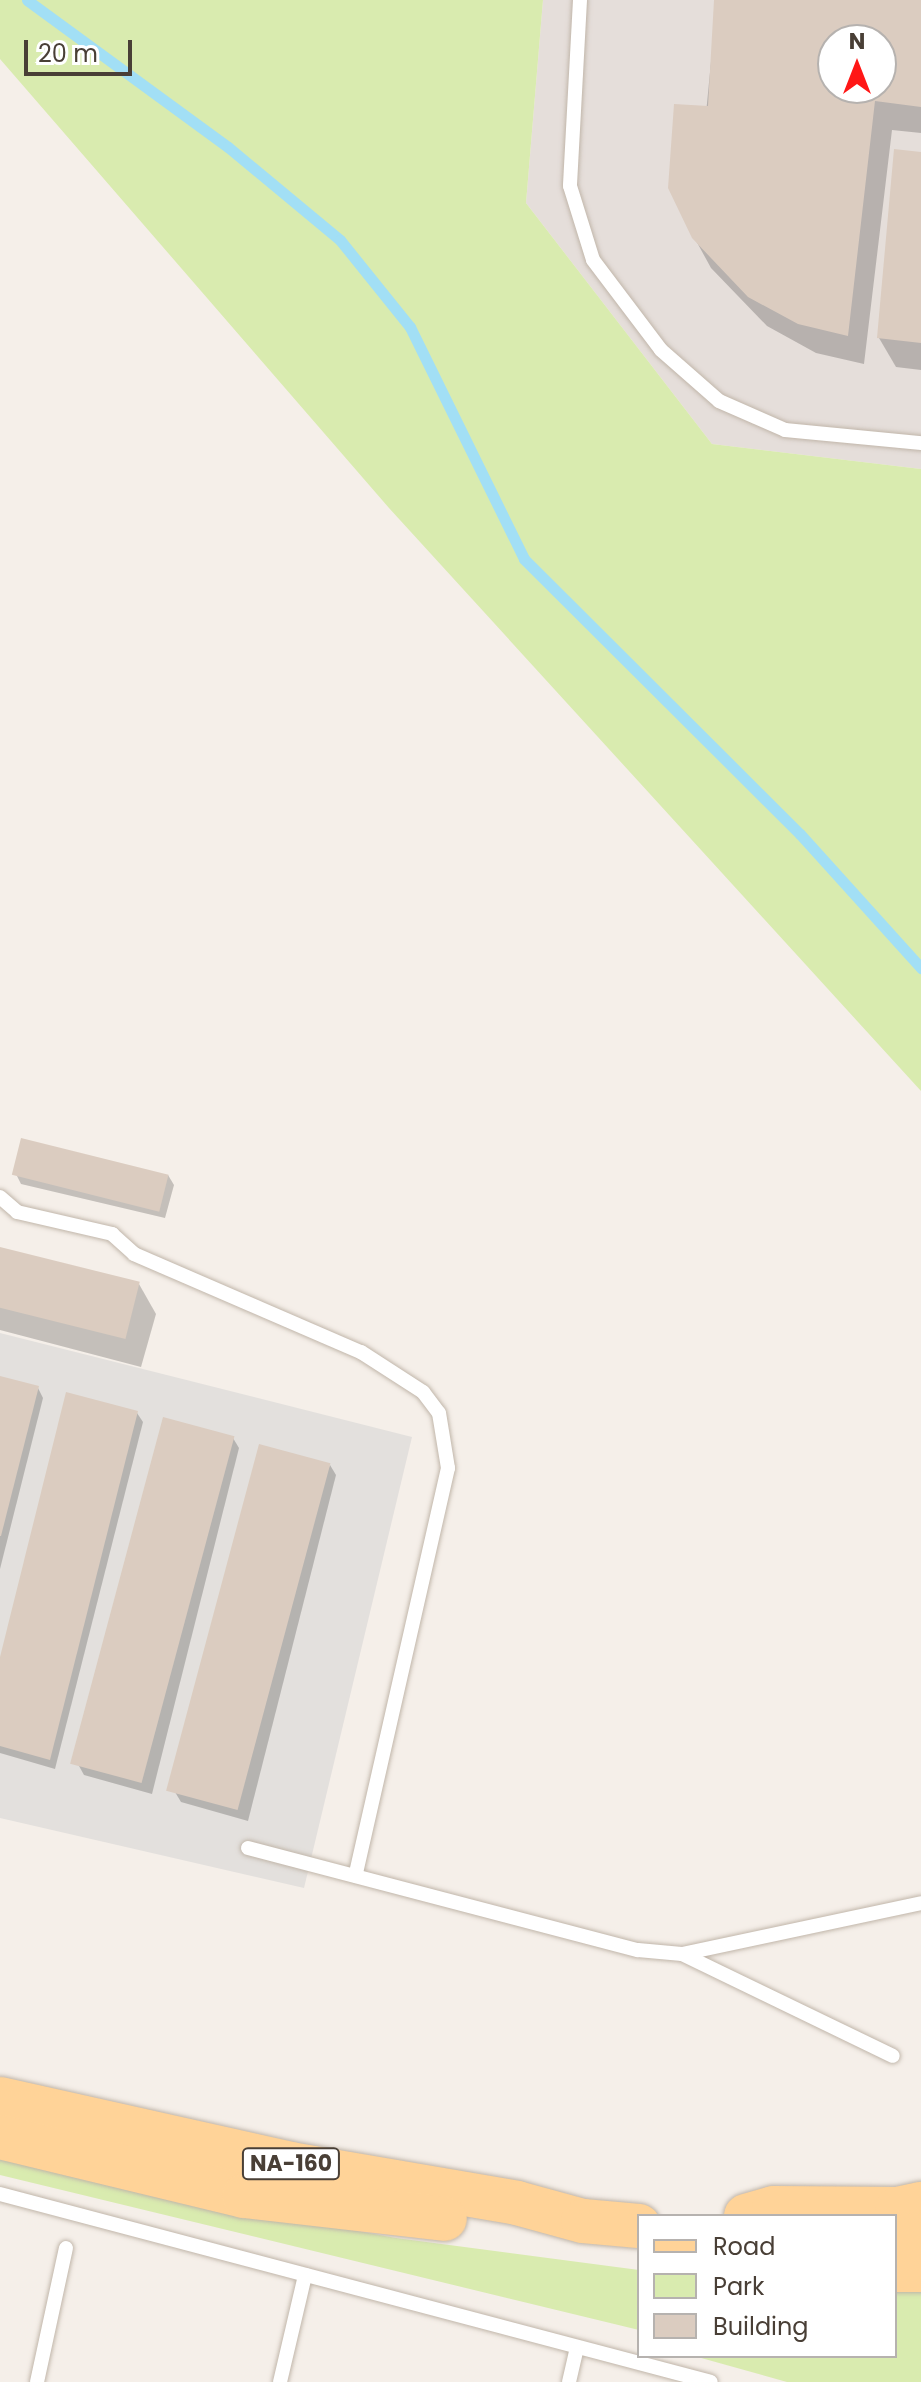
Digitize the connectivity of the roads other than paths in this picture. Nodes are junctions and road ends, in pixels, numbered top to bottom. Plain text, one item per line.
1 (580, 0) edge
2 (921, 443) edge
3 (0, 1197) edge
4 (248, 1848) dead end
5 (355, 1876) junction
6 (921, 1903) edge
7 (682, 1954) junction
8 (893, 2056) dead end
9 (0, 2075) edge
10 (0, 2099) edge
11 (0, 2137) edge
12 (290, 2164) junction
13 (0, 2194) edge
14 (921, 2204) edge
15 (753, 2214) edge
16 (583, 2221) junction
17 (637, 2226) edge
18 (897, 2238) edge
19 (921, 2238) edge
20 (66, 2248) dead end
21 (897, 2270) edge
22 (921, 2270) edge
23 (305, 2275) junction
24 (577, 2348) junction
25 (37, 2382) edge
26 (280, 2382) edge
27 (569, 2382) edge
28 (711, 2382) edge

1 - 2 lane
3 - 5 lane
4 - 5 lane
5 - 7 lane
6 - 7 lane
7 - 8 lane
9 - 12 main road
10 - 12 main road, NA-160
11 - 16 main road, NA-160
12 - 16 main road, NA-160
13 - 23 lane
14 - 15 main road
16 - 17 main road, NA-160
18 - 19 main road
20 - 25 lane
21 - 22 main road
23 - 24 lane
23 - 26 lane
24 - 27 lane
24 - 28 lane

